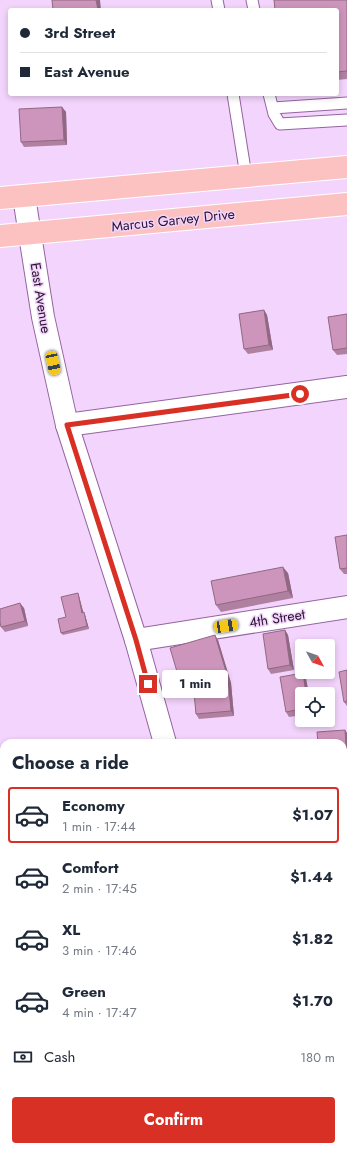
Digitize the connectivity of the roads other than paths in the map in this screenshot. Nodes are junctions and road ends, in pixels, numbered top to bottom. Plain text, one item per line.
1 (233, 96) edge
2 (270, 96) edge
3 (347, 103) edge
4 (273, 108) junction
5 (347, 120) edge
6 (347, 167) edge
7 (246, 176) junction
8 (24, 197) junction
9 (0, 198) edge
10 (347, 204) edge
11 (31, 234) junction
12 (0, 236) edge
13 (347, 387) edge
14 (67, 425) junction
15 (347, 607) edge
16 (136, 640) junction
17 (164, 739) edge

1 - 7 lane
2 - 4 lane
3 - 4 lane
4 - 5 lane
6 - 7 highway
7 - 8 highway
8 - 9 highway
8 - 11 main road, East Avenue
10 - 11 highway, Marcus Garvey Drive
11 - 12 highway, Marcus Garvey Drive
11 - 14 main road, East Avenue
13 - 14 main road
14 - 16 main road, East Avenue
15 - 16 main road, 4th Street
16 - 17 main road, East Avenue

